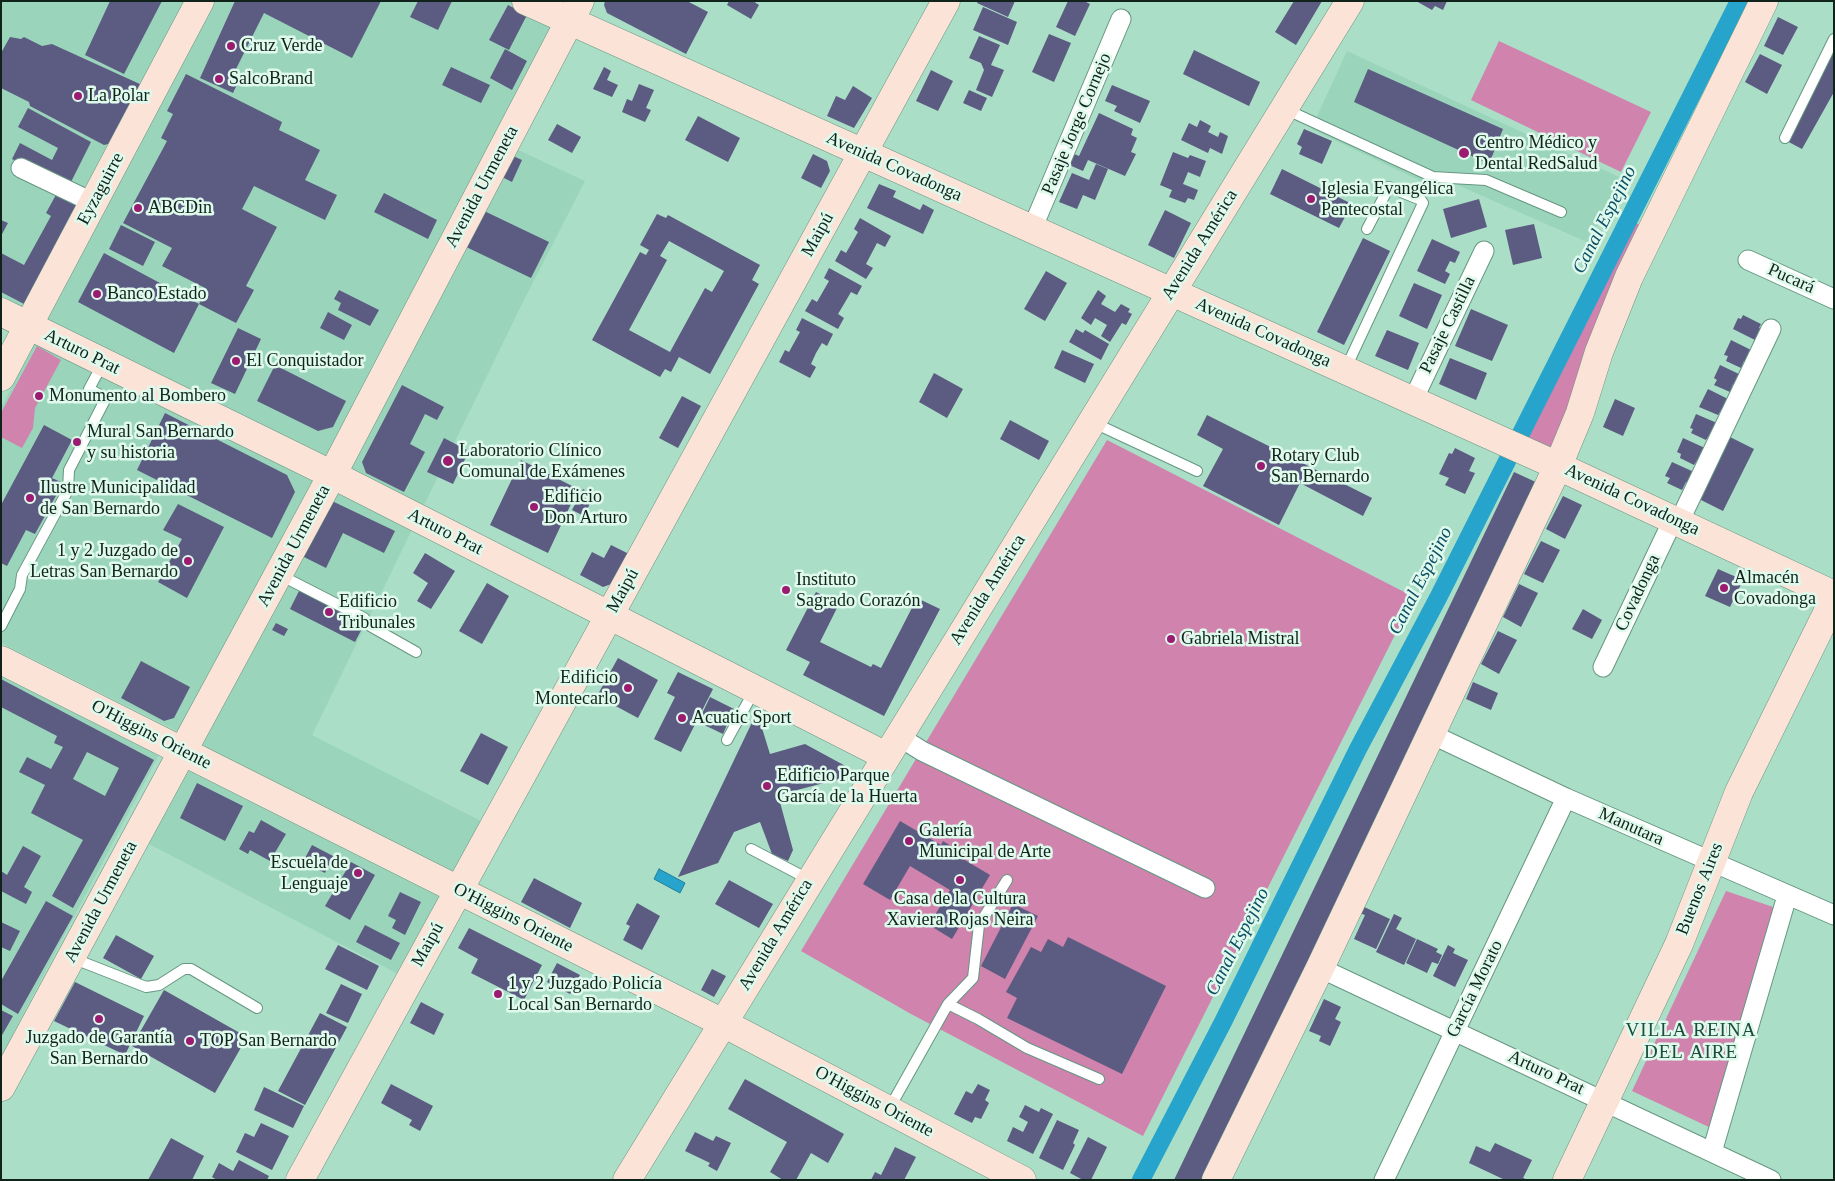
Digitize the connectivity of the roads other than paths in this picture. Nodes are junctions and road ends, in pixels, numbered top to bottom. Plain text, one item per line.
1 (200, 1) edge
2 (526, 1) edge
3 (946, 1) edge
4 (1350, 1) edge
5 (1764, 1) edge
6 (574, 11) edge
7 (1121, 19) dead end
8 (1834, 39) edge
9 (1284, 109) junction
10 (1785, 138) dead end
11 (863, 153) junction
12 (22, 168) dead end
13 (94, 203) junction
14 (1561, 212) dead end
15 (1367, 228) dead end
16 (1032, 229) junction
17 (1484, 251) dead end
18 (1748, 260) dead end
19 (1171, 292) junction
20 (1834, 299) edge
21 (1, 312) edge
22 (28, 326) junction
23 (1771, 329) dead end
24 (103, 362) junction
25 (1345, 370) junction
26 (1, 377) edge
27 (1413, 400) junction
28 (1091, 422) junction
29 (1558, 466) junction
30 (1197, 471) dead end
31 (332, 475) junction
32 (1676, 521) junction
33 (278, 574) junction
34 (1834, 595) edge
35 (1834, 599) edge
36 (610, 616) junction
37 (1, 626) edge
38 (416, 652) dead end
39 (1, 660) edge
40 (1603, 667) dead end
41 (754, 689) junction
42 (1431, 734) junction
43 (727, 740) dead end
44 (892, 746) junction
45 (183, 751) junction
46 (1566, 798) junction
47 (751, 849) dead end
48 (1711, 863) junction
49 (810, 880) junction
50 (1007, 880) dead end
51 (1205, 888) dead end
52 (458, 890) junction
53 (1787, 896) junction
54 (1834, 915) edge
55 (71, 957) junction
56 (1320, 968) junction
57 (948, 1004) junction
58 (257, 1008) dead end
59 (723, 1023) junction
60 (1454, 1030) junction
61 (1099, 1079) dead end
62 (1, 1087) edge
63 (1604, 1101) junction
64 (889, 1109) junction
65 (1712, 1152) junction
66 (1007, 1176) edge
67 (300, 1180) edge
68 (627, 1180) edge
69 (1216, 1180) edge
70 (1384, 1180) edge
71 (1567, 1180) edge
72 (1771, 1180) edge

1 - 13 street, Eyzaguirre
2 - 6 street, Avenida Covadonga
3 - 11 street, Maipú
4 - 9 street, Avenida América
5 - 29 street
6 - 11 street, Avenida Covadonga
6 - 31 street, Avenida Urmeneta
7 - 16 street, Pasaje Jorge Cornejo
8 - 10 lane
9 - 14 lane
9 - 19 street, Avenida América
11 - 16 street, Avenida Covadonga
11 - 36 street, Maipú
12 - 13 street
13 - 22 street, Eyzaguirre
15 - 25 lane
16 - 19 street, Avenida Covadonga
17 - 27 street, Pasaje Castilla
18 - 20 street, Pucará
19 - 25 street, Avenida Covadonga
19 - 28 street, Avenida América
21 - 22 street, Arturo Prat
22 - 24 street, Arturo Prat
22 - 26 street, Eyzaguirre
23 - 32 street, Covadonga
24 - 31 street, Arturo Prat
24 - 37 lane
25 - 27 street, Avenida Covadonga
27 - 29 street, Avenida Covadonga
28 - 30 lane
28 - 44 street, Avenida América
29 - 32 street, Avenida Covadonga
29 - 42 street
31 - 33 street, Avenida Urmeneta
31 - 36 street, Arturo Prat
32 - 34 street, Avenida Covadonga
32 - 40 street, Covadonga
33 - 38 lane
33 - 45 street, Avenida Urmeneta
35 - 48 street, Buenos Aires
36 - 41 street, Arturo Prat
36 - 52 street, Maipú
39 - 45 street, O'Higgins Oriente
41 - 43 lane
41 - 44 street, Arturo Prat
42 - 46 street, Manutara
42 - 56 street
44 - 49 street, Avenida América
44 - 51 street
45 - 52 street, O'Higgins Oriente
45 - 55 street, Avenida Urmeneta
46 - 48 street, Manutara
46 - 60 street, García Morato
47 - 49 lane
48 - 53 street, Manutara
48 - 63 street, Buenos Aires
49 - 59 street, Avenida América
50 - 57 lane
52 - 59 street, O'Higgins Oriente
52 - 67 street, Maipú
53 - 54 street, Manutara
53 - 65 street
55 - 58 lane
55 - 62 street, Avenida Urmeneta
56 - 60 street, Arturo Prat
56 - 69 street
57 - 61 lane
57 - 64 lane
59 - 64 street, O'Higgins Oriente
59 - 68 street, Avenida América
60 - 63 street, Arturo Prat
60 - 70 street, García Morato
63 - 65 street, Arturo Prat
63 - 71 street, Buenos Aires
64 - 66 street, O'Higgins Oriente
65 - 72 street, Arturo Prat

